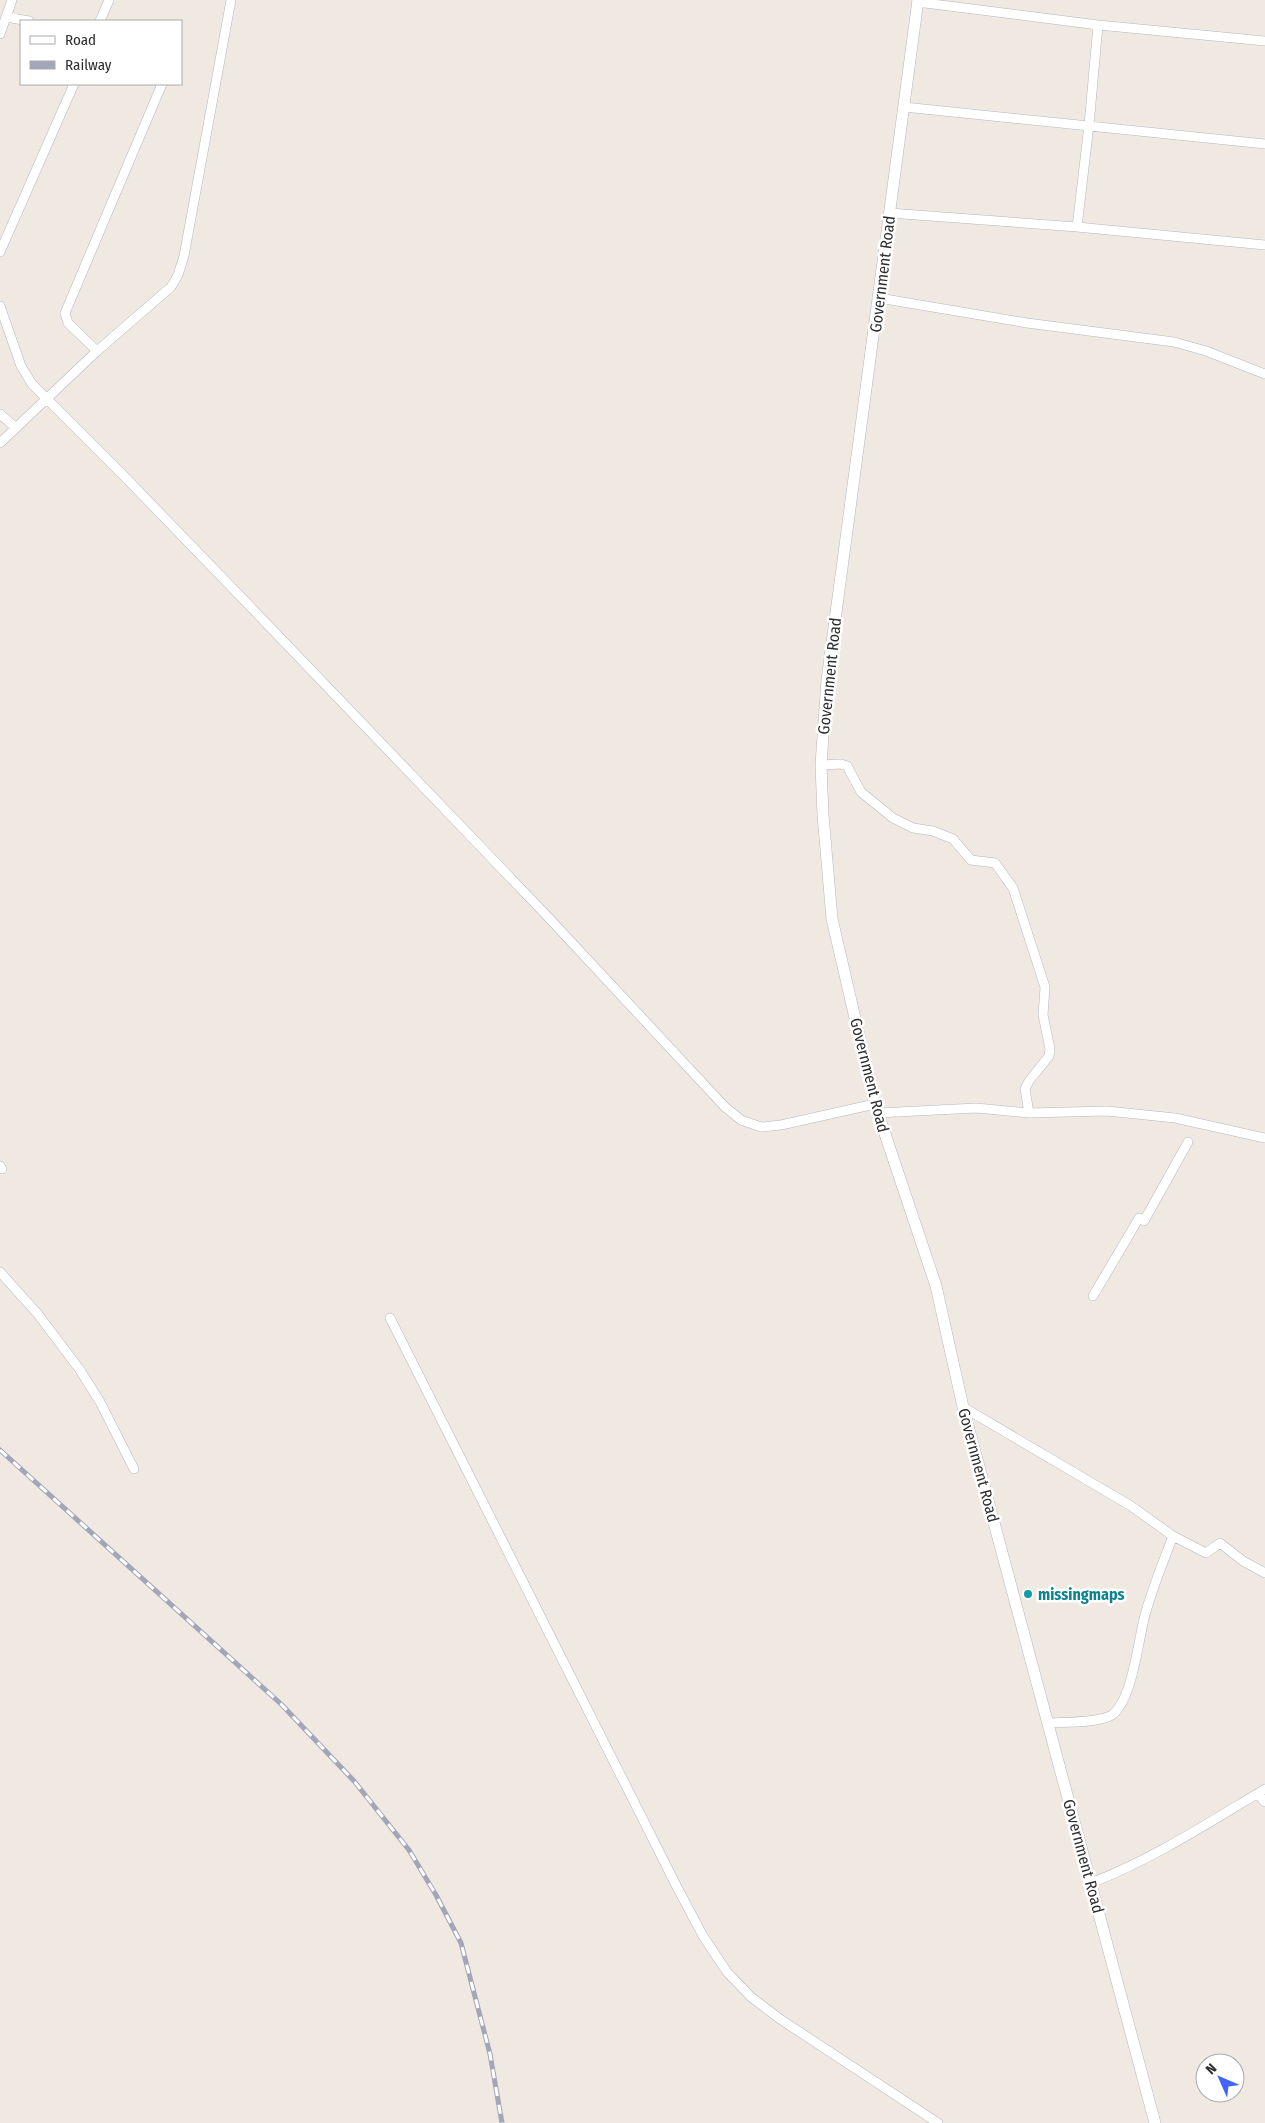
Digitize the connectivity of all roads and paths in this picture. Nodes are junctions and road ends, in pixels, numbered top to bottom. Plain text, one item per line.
1 (12, 0) edge
2 (109, 0) edge
3 (231, 0) edge
4 (918, 1) edge
5 (6, 17) junction
6 (23, 20) edge
7 (100, 20) edge
8 (1098, 25) junction
9 (0, 34) edge
10 (1265, 41) edge
11 (74, 85) edge
12 (162, 85) edge
13 (904, 107) junction
14 (1089, 125) junction
15 (1265, 144) edge
16 (889, 213) junction
17 (1077, 227) junction
18 (1265, 245) edge
19 (0, 252) edge
20 (879, 298) junction
21 (0, 306) edge
22 (97, 351) junction
23 (1265, 374) edge
24 (48, 399) junction
25 (0, 414) edge
26 (16, 428) junction
27 (0, 443) edge
28 (821, 765) junction
29 (876, 1109) junction
30 (1029, 1113) junction
31 (1265, 1138) edge
32 (1188, 1142) dead end
33 (0, 1272) edge
34 (1092, 1296) dead end
35 (390, 1318) dead end
36 (963, 1407) junction
37 (134, 1469) dead end
38 (1173, 1536) junction
39 (1265, 1573) edge
40 (1048, 1723) junction
41 (1261, 1791) edge
42 (1265, 1802) edge
43 (1091, 1883) junction
44 (938, 2123) edge
45 (1155, 2123) edge

1 - 5 street
2 - 7 street
3 - 22 street
4 - 8 street
4 - 13 street, Government Road
5 - 6 street
5 - 9 street
8 - 10 street
8 - 14 street
11 - 19 street
12 - 22 street
13 - 14 street
13 - 16 street, Government Road
14 - 15 street
14 - 17 street
16 - 17 street
16 - 20 street, Government Road
17 - 18 street
20 - 23 street
20 - 28 street, Government Road
21 - 24 street
22 - 24 street
24 - 26 street
24 - 29 street
25 - 26 street
26 - 27 street
28 - 29 street, Government Road
28 - 30 street
29 - 30 street
29 - 36 street, Government Road
30 - 31 street
32 - 34 street
33 - 37 street
35 - 44 street
36 - 38 street
36 - 40 street, Government Road
38 - 39 street
38 - 40 street
40 - 43 street, Government Road
41 - 42 street
41 - 43 street
43 - 45 street, Government Road

